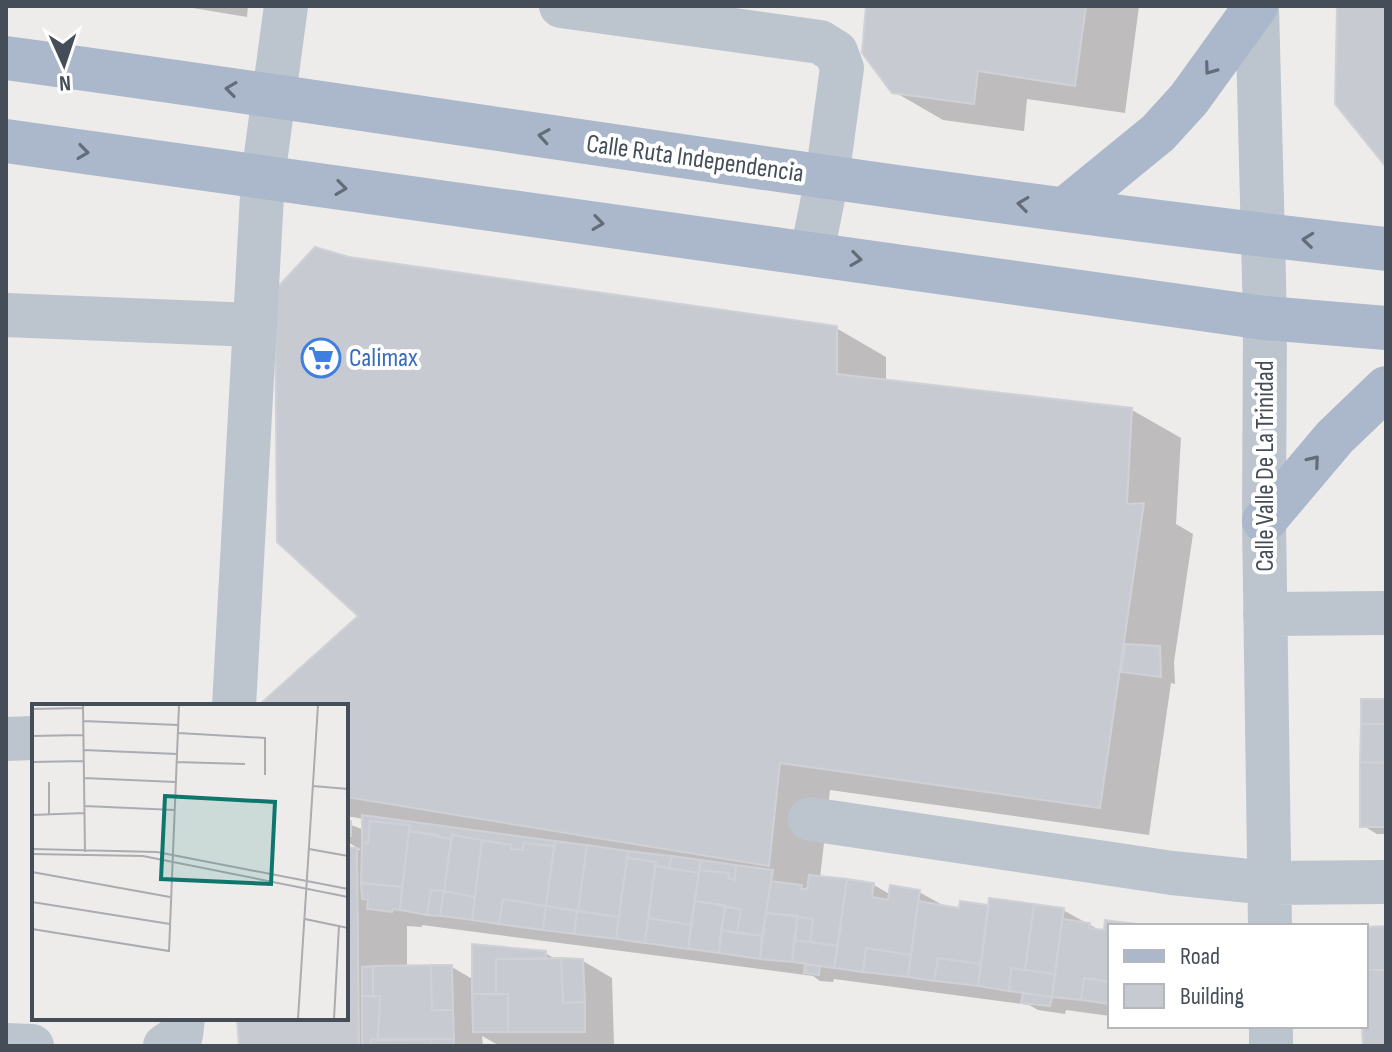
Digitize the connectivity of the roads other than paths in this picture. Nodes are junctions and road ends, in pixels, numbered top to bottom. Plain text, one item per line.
1 (286, 6) edge
2 (1256, 6) edge
3 (577, 7) edge
4 (6, 58) edge
5 (275, 95) junction
6 (6, 141) edge
7 (263, 177) junction
8 (827, 178) junction
9 (1065, 209) junction
10 (1263, 235) junction
11 (1386, 249) edge
12 (812, 253) junction
13 (6, 315) edge
14 (1265, 318) junction
15 (254, 325) junction
16 (1386, 328) edge
17 (1386, 388) edge
18 (1264, 521) junction
19 (1386, 613) edge
20 (1265, 614) junction
21 (234, 704) edge
22 (32, 738) edge
23 (6, 739) edge
24 (810, 819) dead end
25 (1386, 882) edge
26 (1269, 883) junction
27 (1270, 924) edge
28 (183, 1020) edge
29 (6, 1045) edge
30 (32, 1046) edge
31 (165, 1046) edge

1 - 5 street
2 -> 9 main road
2 - 10 street, Calle Valle De La Trinidad
3 - 8 street
5 -> 4 main road, Calle Ruta Independencia
5 - 7 street
8 -> 5 main road, Calle Ruta Independencia
6 -> 7 main road
7 -> 12 main road
7 - 15 street
9 -> 8 main road, Calle Ruta Independencia
8 - 12 street
9 - 10 main road, Calle Ruta Independencia
11 -> 10 main road, Calle Ruta Independencia
10 - 14 street, Calle Valle De La Trinidad
12 -> 14 main road
13 - 15 street
14 - 16 main road
14 - 18 street, Calle Valle De La Trinidad
15 - 21 street
18 -> 17 main road
18 - 20 street, Calle Valle De La Trinidad
19 - 20 street
20 - 26 street, Calle Valle De La Trinidad
22 - 23 street
24 - 26 street
25 - 26 street
26 - 27 street, Calle Valle De La Trinidad
28 - 31 street
29 - 30 street

